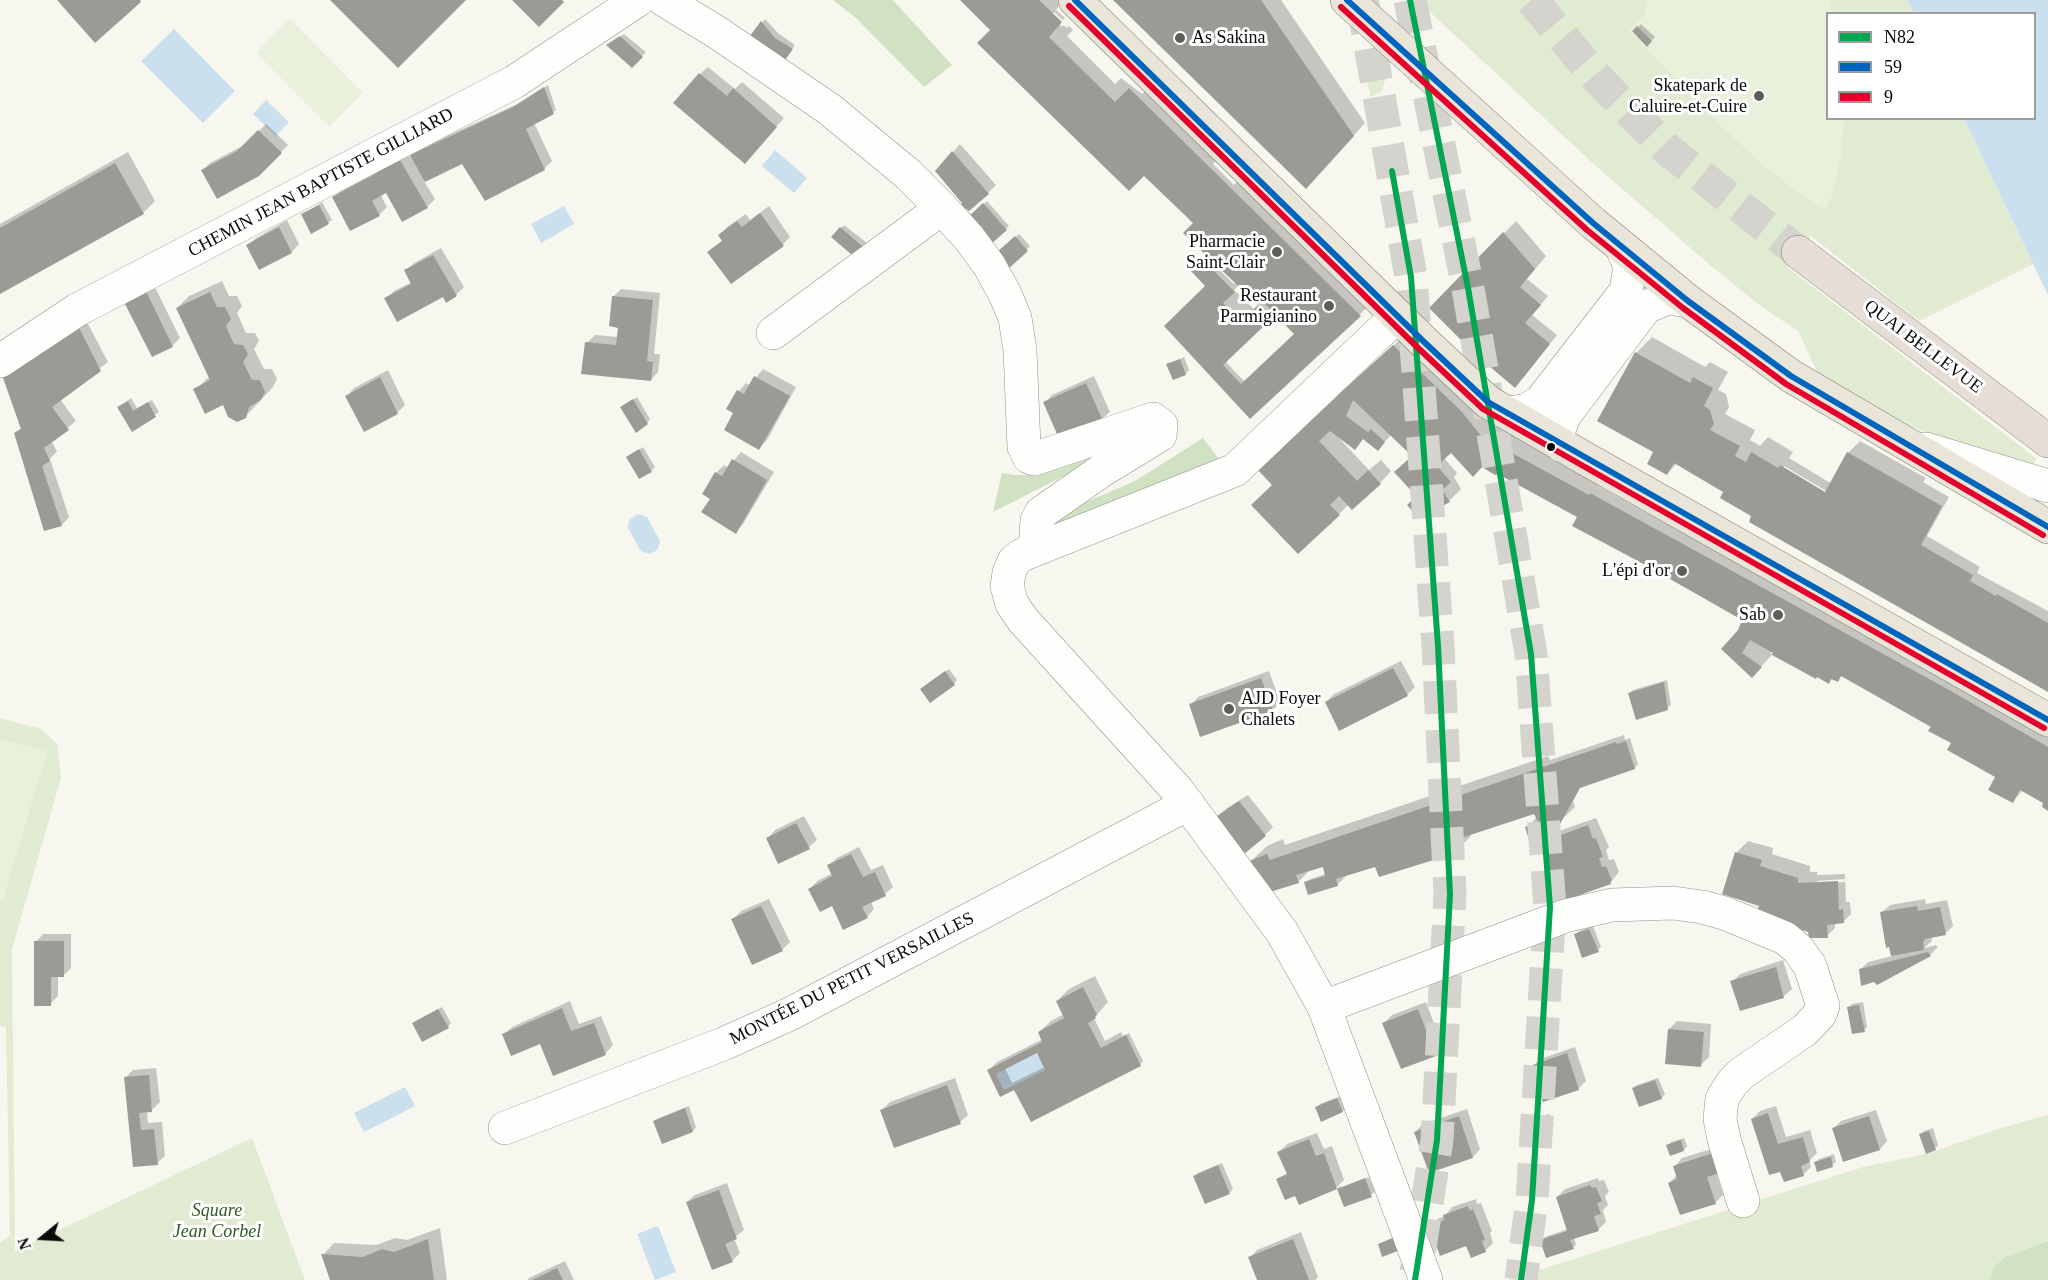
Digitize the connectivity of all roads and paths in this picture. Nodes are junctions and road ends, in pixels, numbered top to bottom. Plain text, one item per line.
1 (638, 0) edge
2 (664, 0) edge
3 (1075, 0) edge
4 (1347, 0) edge
5 (942, 208) junction
6 (1622, 248) junction
7 (1798, 252) tunnel mouth
8 (1688, 301) junction
9 (1397, 316) junction
10 (773, 333) dead end
11 (0, 361) edge
12 (1508, 413) junction
13 (2048, 441) edge
14 (1905, 442) junction
15 (1561, 445) junction
16 (2048, 486) edge
17 (2048, 527) edge
18 (1035, 549) junction
19 (2048, 720) edge
20 (1188, 804) junction
21 (1324, 1007) junction
22 (505, 1128) dead end
23 (1743, 1201) dead end
24 (1426, 1280) edge

1 - 11 street, CHEMIN JEAN BAPTISTE GILLIARD
2 - 5 street
3 - 9 main road
4 - 6 main road
5 - 10 street
5 - 18 street
6 - 8 main road
6 - 12 street
7 - 13 highway, QUAI BELLEVUE
8 - 14 main road
8 - 15 street
9 - 12 main road
9 - 18 street
12 - 15 main road
14 - 16 street
14 - 17 main road
15 - 19 main road
18 - 20 street
20 - 21 street
20 - 22 street, MONTÉE DU PETIT VERSAILLES
21 - 23 street
21 - 24 street

